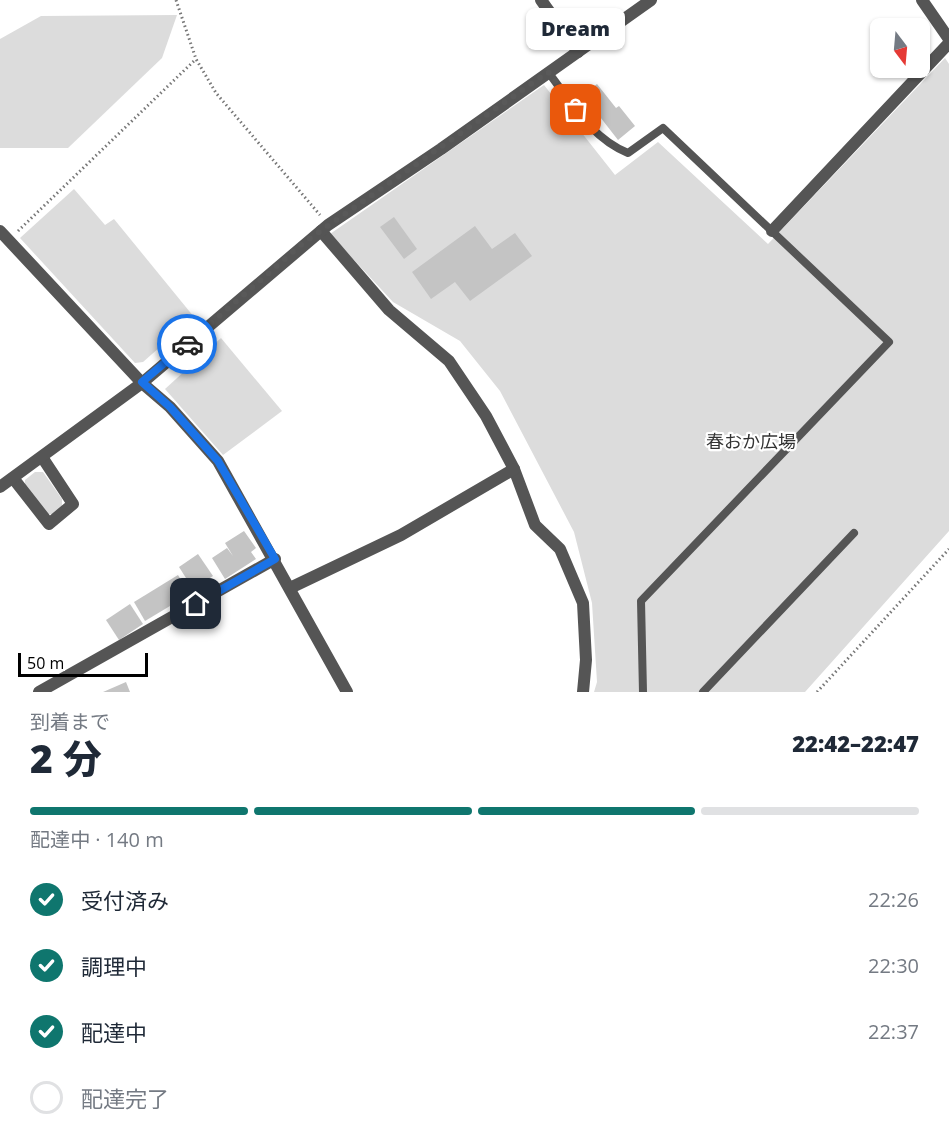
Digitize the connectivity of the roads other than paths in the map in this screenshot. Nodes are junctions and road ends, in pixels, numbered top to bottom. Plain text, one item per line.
1 (541, 0) edge
2 (651, 0) edge
3 (922, 0) edge
4 (949, 41) edge
5 (578, 52) junction
6 (548, 72) junction
7 (325, 228) junction
8 (772, 231) junction
9 (5, 235) edge
10 (142, 382) junction
11 (42, 457) junction
12 (514, 469) junction
13 (13, 478) junction
14 (0, 487) edge
15 (854, 533) dead end
16 (275, 559) junction
17 (290, 588) junction
18 (39, 692) edge
19 (347, 692) edge
20 (583, 692) edge
21 (643, 692) edge
22 (703, 692) edge

1 - 5 street
2 - 5 street
3 - 4 street
4 - 8 street
5 - 6 street
6 - 7 street
6 - 8 lane
7 - 10 street
7 - 12 street
8 - 21 lane
9 - 10 street
10 - 11 street
10 - 16 street
11 - 13 street
11 - 13 street
12 - 17 street
12 - 20 street
13 - 14 street
15 - 22 lane
16 - 17 street
16 - 18 street
17 - 19 street

